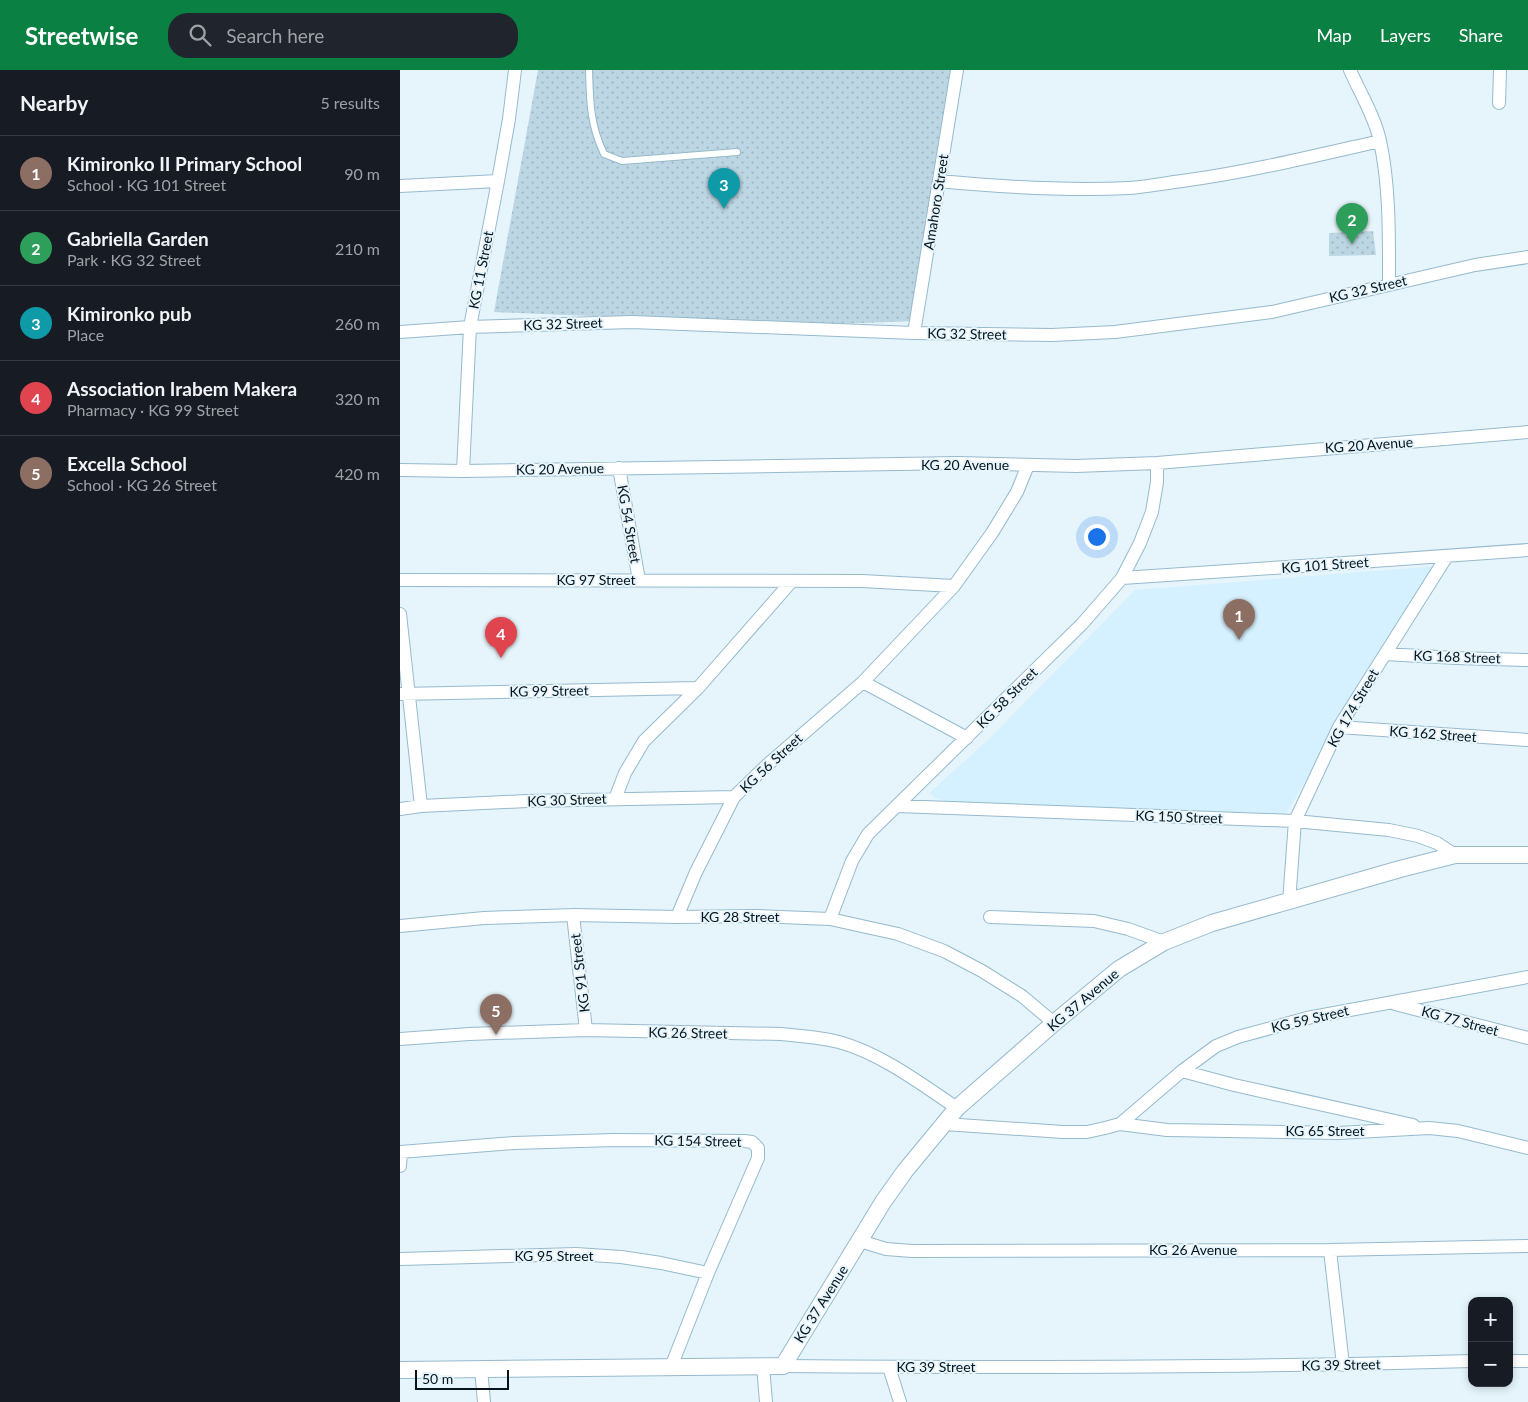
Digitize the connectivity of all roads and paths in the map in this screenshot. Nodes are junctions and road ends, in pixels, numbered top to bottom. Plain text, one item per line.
1 (515, 70) edge
2 (589, 70) edge
3 (957, 70) edge
4 (1350, 70) edge
5 (1500, 70) edge
6 (1499, 103) dead end
7 (1380, 141) junction
8 (737, 152) dead end
9 (498, 181) junction
10 (939, 181) junction
11 (400, 186) edge
12 (1528, 257) edge
13 (1389, 284) junction
14 (470, 327) junction
15 (400, 332) edge
16 (914, 333) junction
17 (1528, 432) edge
18 (1157, 463) junction
19 (1028, 465) junction
20 (619, 468) junction
21 (400, 470) edge
22 (463, 471) junction
23 (1528, 550) edge
24 (1447, 556) junction
25 (1122, 578) junction
26 (400, 580) edge
27 (638, 580) junction
28 (791, 582) junction
29 (954, 586) junction
30 (400, 614) edge
31 (1385, 654) junction
32 (1528, 660) edge
33 (864, 682) junction
34 (698, 688) junction
35 (404, 694) edge
36 (1339, 728) junction
37 (967, 738) junction
38 (1528, 740) edge
39 (734, 797) junction
40 (615, 799) junction
41 (421, 806) junction
42 (897, 806) junction
43 (400, 809) edge
44 (1296, 821) junction
45 (1455, 855) junction
46 (1528, 855) edge
47 (1289, 902) junction
48 (573, 915) junction
49 (677, 917) junction
50 (990, 917) dead end
51 (830, 919) junction
52 (400, 926) edge
53 (1164, 942) junction
54 (1528, 977) edge
55 (1392, 1003) junction
56 (1054, 1023) junction
57 (586, 1030) junction
58 (1528, 1038) edge
59 (400, 1039) edge
60 (1182, 1071) junction
61 (957, 1108) junction
62 (944, 1124) junction
63 (1120, 1124) junction
64 (1429, 1128) junction
65 (1528, 1148) edge
66 (401, 1152) edge
67 (400, 1166) edge
68 (860, 1241) junction
69 (1528, 1246) edge
70 (1330, 1250) junction
71 (400, 1259) edge
72 (708, 1273) junction
73 (1468, 1361) edge
74 (1513, 1361) edge
75 (1528, 1361) edge
76 (1343, 1365) junction
77 (763, 1366) junction
78 (783, 1366) junction
79 (671, 1367) junction
80 (889, 1367) junction
81 (481, 1369) junction
82 (400, 1370) edge
83 (484, 1402) edge
84 (766, 1402) edge
85 (900, 1402) edge

1 - 9 street, KG 11 Street
2 - 8 lane
3 - 10 street, Amahoro Street
4 - 7 street
5 - 6 street
7 - 10 street
7 - 13 street
9 - 11 street
9 - 14 street, KG 11 Street
10 - 16 street, Amahoro Street
12 - 13 street, KG 32 Street
13 - 16 street, KG 32 Street
14 - 15 street, KG 32 Street
14 - 16 street, KG 32 Street
14 - 22 street, KG 11 Street
17 - 18 street, KG 20 Avenue
18 - 19 street, KG 20 Avenue
18 - 25 street, KG 58 Street
19 - 20 street, KG 20 Avenue
19 - 29 street, KG 56 Street
20 - 22 street, KG 20 Avenue
20 - 27 street, KG 54 Street
21 - 22 street, KG 20 Avenue
23 - 24 street, KG 101 Street
24 - 25 street, KG 101 Street
24 - 31 street, KG 174 Street
25 - 37 street, KG 58 Street
26 - 27 street, KG 97 Street
27 - 28 street, KG 97 Street
28 - 29 street, KG 97 Street
28 - 34 street
29 - 33 street, KG 56 Street
30 - 35 street
31 - 32 street, KG 168 Street
31 - 36 street, KG 174 Street
33 - 37 street
33 - 39 street, KG 56 Street
34 - 35 street, KG 99 Street
34 - 40 street
35 - 41 street
36 - 38 street, KG 162 Street
36 - 44 street, KG 174 Street
37 - 42 street, KG 58 Street
39 - 40 street, KG 30 Street
39 - 49 street, KG 56 Street
40 - 41 street, KG 30 Street
41 - 43 street, KG 30 Street
42 - 44 street, KG 150 Street
42 - 51 street, KG 58 Street
44 - 45 street, KG 150 Street
44 - 47 street, KG 174 Street
45 - 46 street, KG 37 Avenue
45 - 47 street, KG 37 Avenue
47 - 53 street, KG 37 Avenue
48 - 49 street, KG 28 Street
48 - 52 street, KG 28 Street
48 - 57 street, KG 91 Street
49 - 51 street, KG 28 Street
50 - 53 street
51 - 56 street, KG 28 Street
53 - 56 street, KG 37 Avenue
54 - 55 street, KG 59 Street
55 - 58 street, KG 77 Street
55 - 60 street, KG 59 Street
56 - 61 street, KG 37 Avenue
57 - 59 street, KG 26 Street
57 - 61 street, KG 26 Street
60 - 63 street, KG 59 Street
60 - 64 street
61 - 62 street, KG 37 Avenue
62 - 63 street
62 - 68 street, KG 37 Avenue
63 - 64 street, KG 65 Street
64 - 65 street, KG 65 Street
66 - 67 street
66 - 72 street, KG 154 Street
68 - 70 street, KG 26 Avenue
68 - 78 street, KG 37 Avenue
69 - 70 street, KG 26 Avenue
70 - 76 street
71 - 72 street, KG 95 Street
72 - 79 street, KG 154 Street
73 - 76 street, KG 39 Street
74 - 75 street
76 - 80 street, KG 39 Street
77 - 78 street, KG 39 Street
77 - 79 street, KG 39 Street
77 - 84 street
78 - 80 street, KG 39 Street
79 - 81 street, KG 39 Street
80 - 85 street
81 - 82 street, KG 39 Street
81 - 83 street

